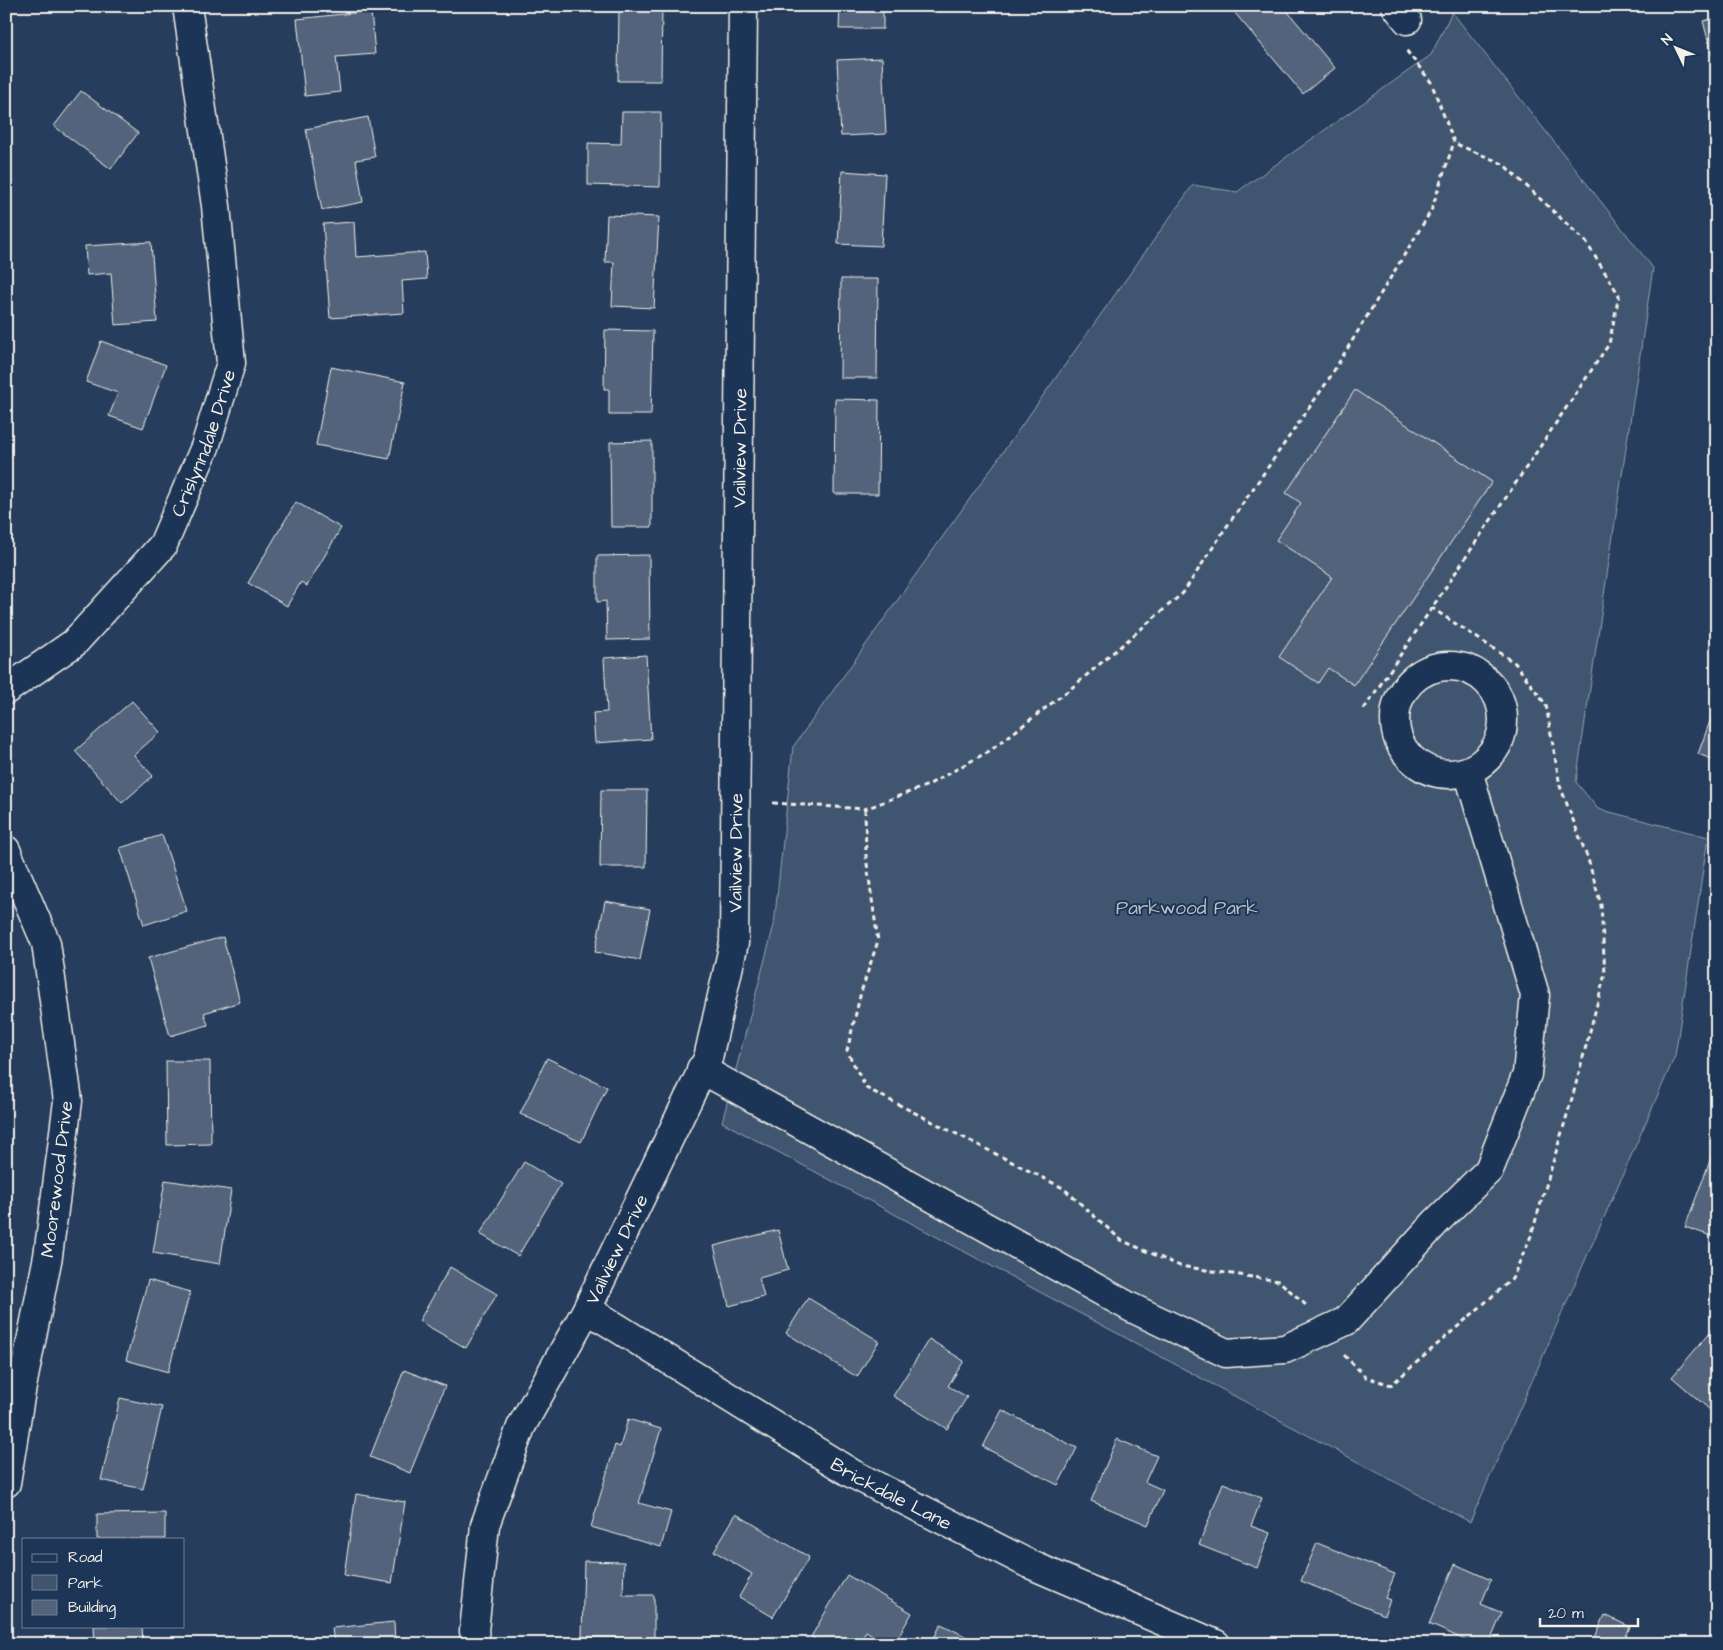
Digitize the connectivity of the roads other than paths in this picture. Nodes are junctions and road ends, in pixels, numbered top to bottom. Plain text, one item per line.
1 (188, 6) edge
2 (743, 6) edge
3 (6, 690) edge
4 (1468, 771) dead end
5 (6, 850) edge
6 (702, 1069) junction
7 (586, 1309) junction
8 (6, 1483) edge
9 (476, 1644) edge
10 (1216, 1644) edge

1 - 3 street, Crislynndale Drive
2 - 6 street, Vailview Drive
4 - 6 street
5 - 8 street, Moorewood Drive
6 - 7 street, Vailview Drive
7 - 9 street, Vailview Drive
7 - 10 street, Brickdale Lane

